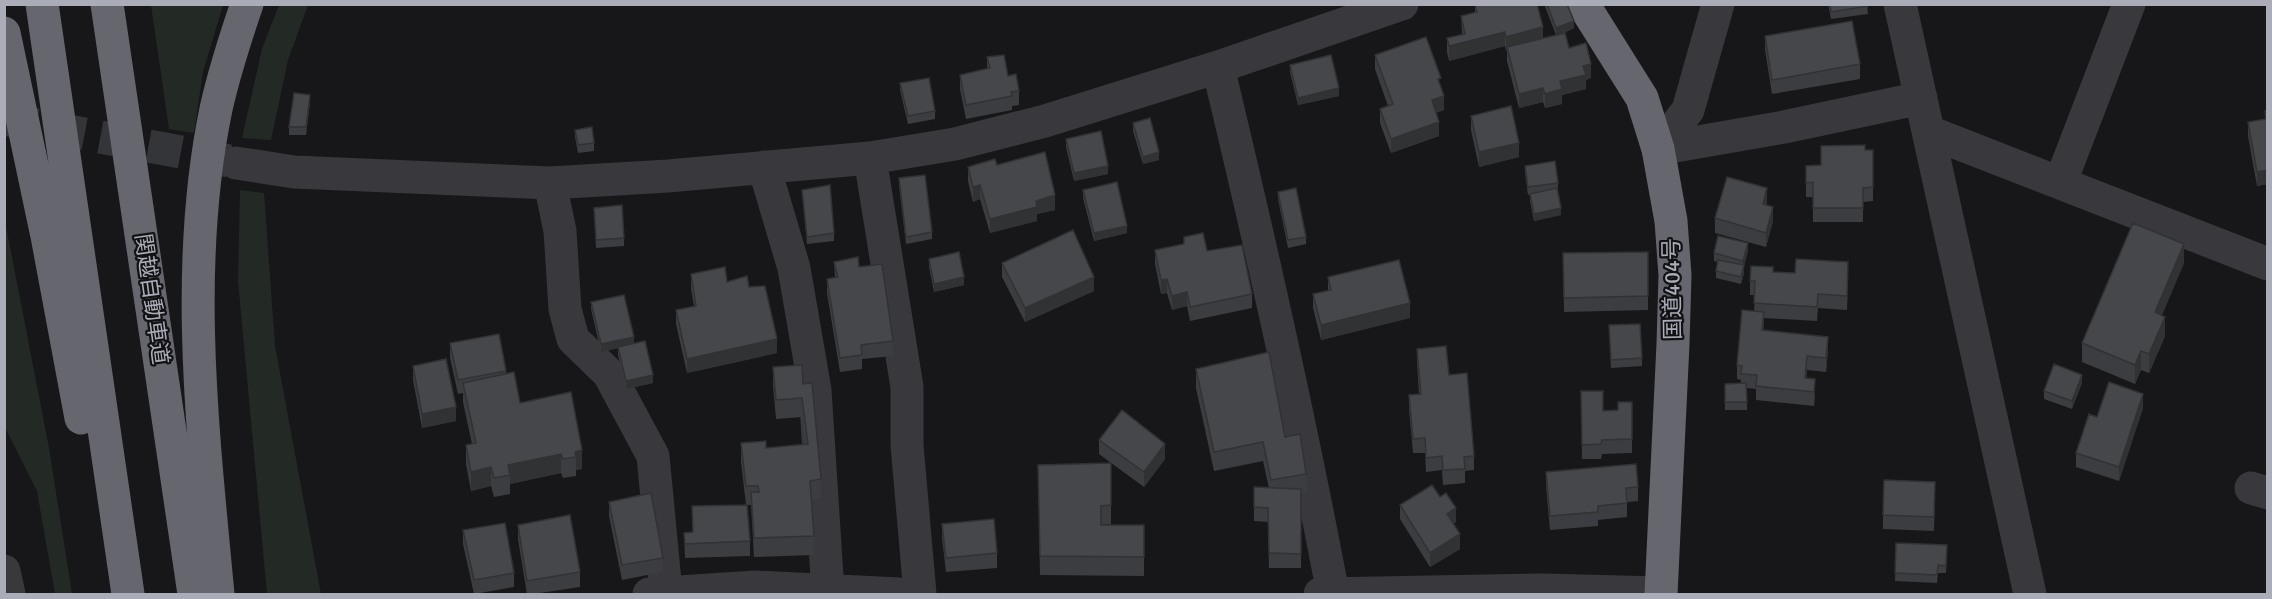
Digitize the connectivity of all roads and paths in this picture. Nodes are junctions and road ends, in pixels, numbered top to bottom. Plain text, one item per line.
1 (42, 4) edge
2 (107, 4) edge
3 (247, 4) edge
4 (1401, 4) edge
5 (1583, 4) edge
6 (1718, 4) edge
7 (1900, 4) edge
8 (2129, 4) edge
9 (4, 33) edge
10 (1218, 67) junction
11 (1921, 98) junction
12 (1929, 132) junction
13 (1658, 149) junction
14 (870, 158) junction
15 (236, 163) tunnel mouth
16 (764, 167) junction
17 (2061, 181) junction
18 (550, 183) junction
19 (2268, 264) edge
20 (4, 571) edge
21 (828, 592) junction
22 (658, 593) edge
23 (9, 594) edge
24 (113, 594) edge
25 (128, 594) edge
26 (194, 594) edge
27 (218, 594) edge
28 (900, 594) edge
29 (920, 594) edge
30 (1320, 594) edge
31 (1333, 594) edge
32 (1661, 594) edge
33 (2030, 594) edge

1 - 25 highway
2 - 26 highway, 関越自動車道
3 - 27 highway
4 - 10 street
5 - 13 highway, 国道404号
6 - 13 street
7 - 11 street
8 - 17 street
9 - 24 highway
10 - 14 street
10 - 31 street
11 - 12 street
11 - 13 street
12 - 17 street
12 - 33 street
13 - 32 highway, 国道404号
14 - 16 street
14 - 29 street
15 - 18 street
16 - 18 street
16 - 21 street
17 - 19 street
18 - 22 street
20 - 23 street
21 - 22 street
21 - 28 street
30 - 31 street
31 - 32 street

